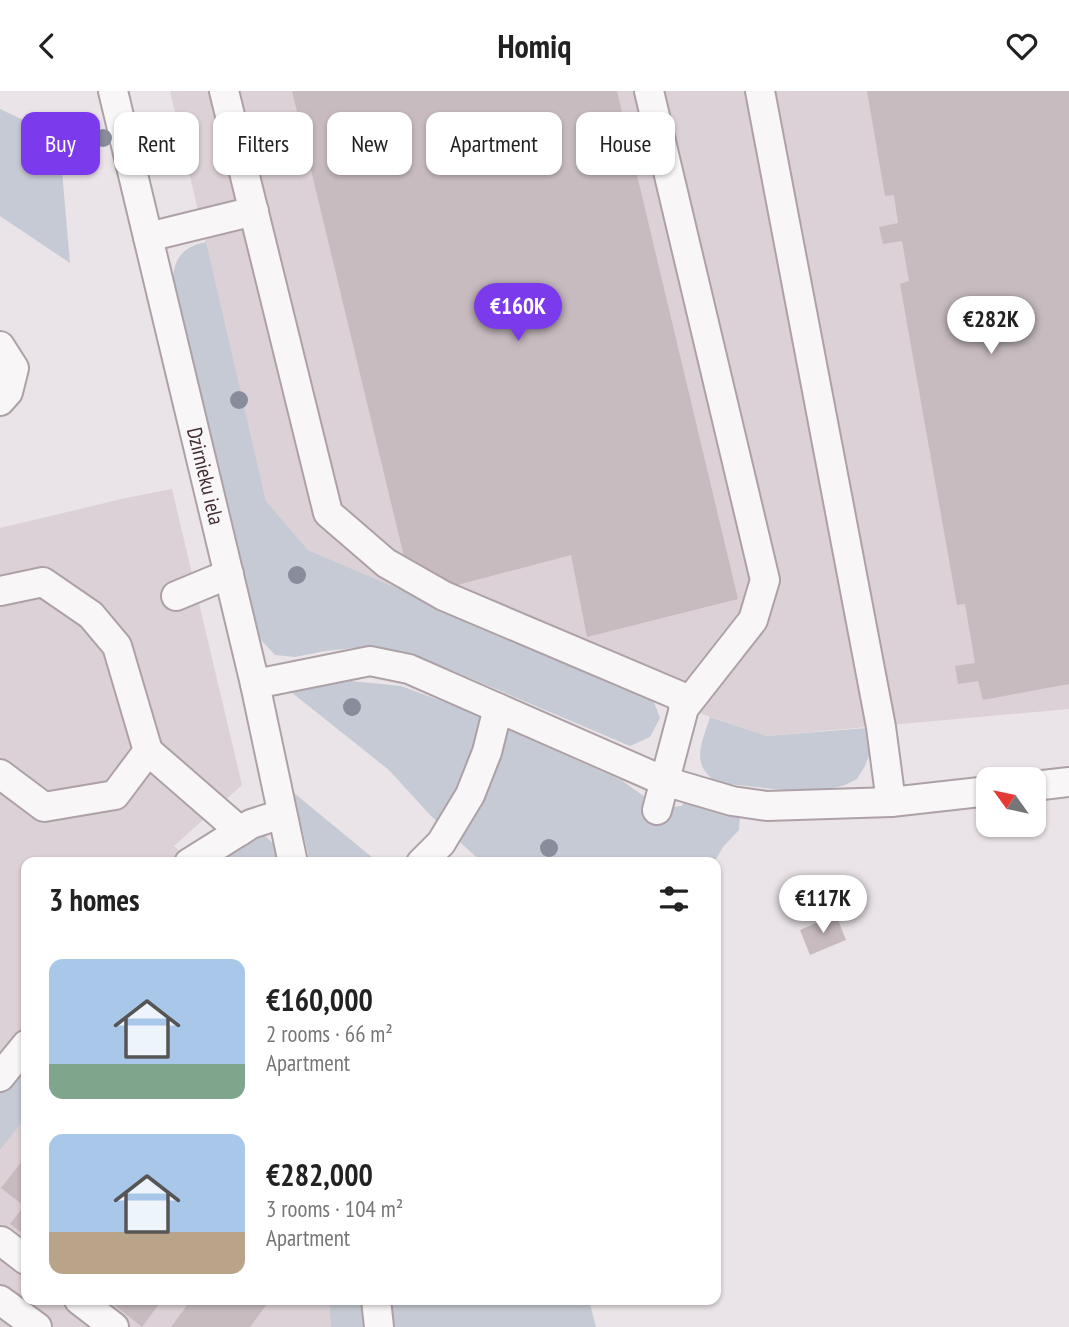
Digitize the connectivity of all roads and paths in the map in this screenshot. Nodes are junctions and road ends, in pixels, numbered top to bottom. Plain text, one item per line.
1 (113, 91) edge
2 (224, 91) edge
3 (649, 91) edge
4 (760, 91) edge
5 (254, 211) junction
6 (148, 237) junction
7 (0, 347) edge
8 (0, 401) edge
9 (229, 574) junction
10 (0, 591) edge
11 (176, 596) dead end
12 (255, 684) junction
13 (498, 708) junction
14 (684, 708) junction
15 (148, 751) junction
16 (0, 774) edge
17 (664, 781) junction
18 (1069, 782) edge
19 (1046, 785) edge
20 (976, 792) edge
21 (891, 802) junction
22 (657, 810) dead end
23 (282, 814) junction
24 (240, 831) junction
25 (199, 857) edge
26 (292, 857) edge
27 (427, 857) edge
28 (21, 1051) edge
29 (0, 1077) edge
30 (1, 1241) edge
31 (21, 1256) edge
32 (0, 1300) edge
33 (85, 1305) edge
34 (377, 1305) edge
35 (37, 1327) edge
36 (114, 1327) edge
37 (379, 1327) edge

1 - 6 street, Dzirnieku iela
2 - 5 street
3 - 14 street
4 - 21 street
5 - 6 street
5 - 14 street
6 - 9 street, Dzirnieku iela
7 - 8 street
9 - 11 street
9 - 12 street, Dzirnieku iela
10 - 15 street
12 - 13 street
12 - 23 street, Dzirnieku iela
13 - 17 street
13 - 27 street
14 - 17 street
15 - 16 street
15 - 24 street
17 - 21 street
17 - 22 street
18 - 19 street
20 - 21 street
23 - 24 street
23 - 26 street, Dzirnieku iela
24 - 25 street
28 - 29 street
30 - 31 street
32 - 35 street
33 - 36 street
34 - 37 street

